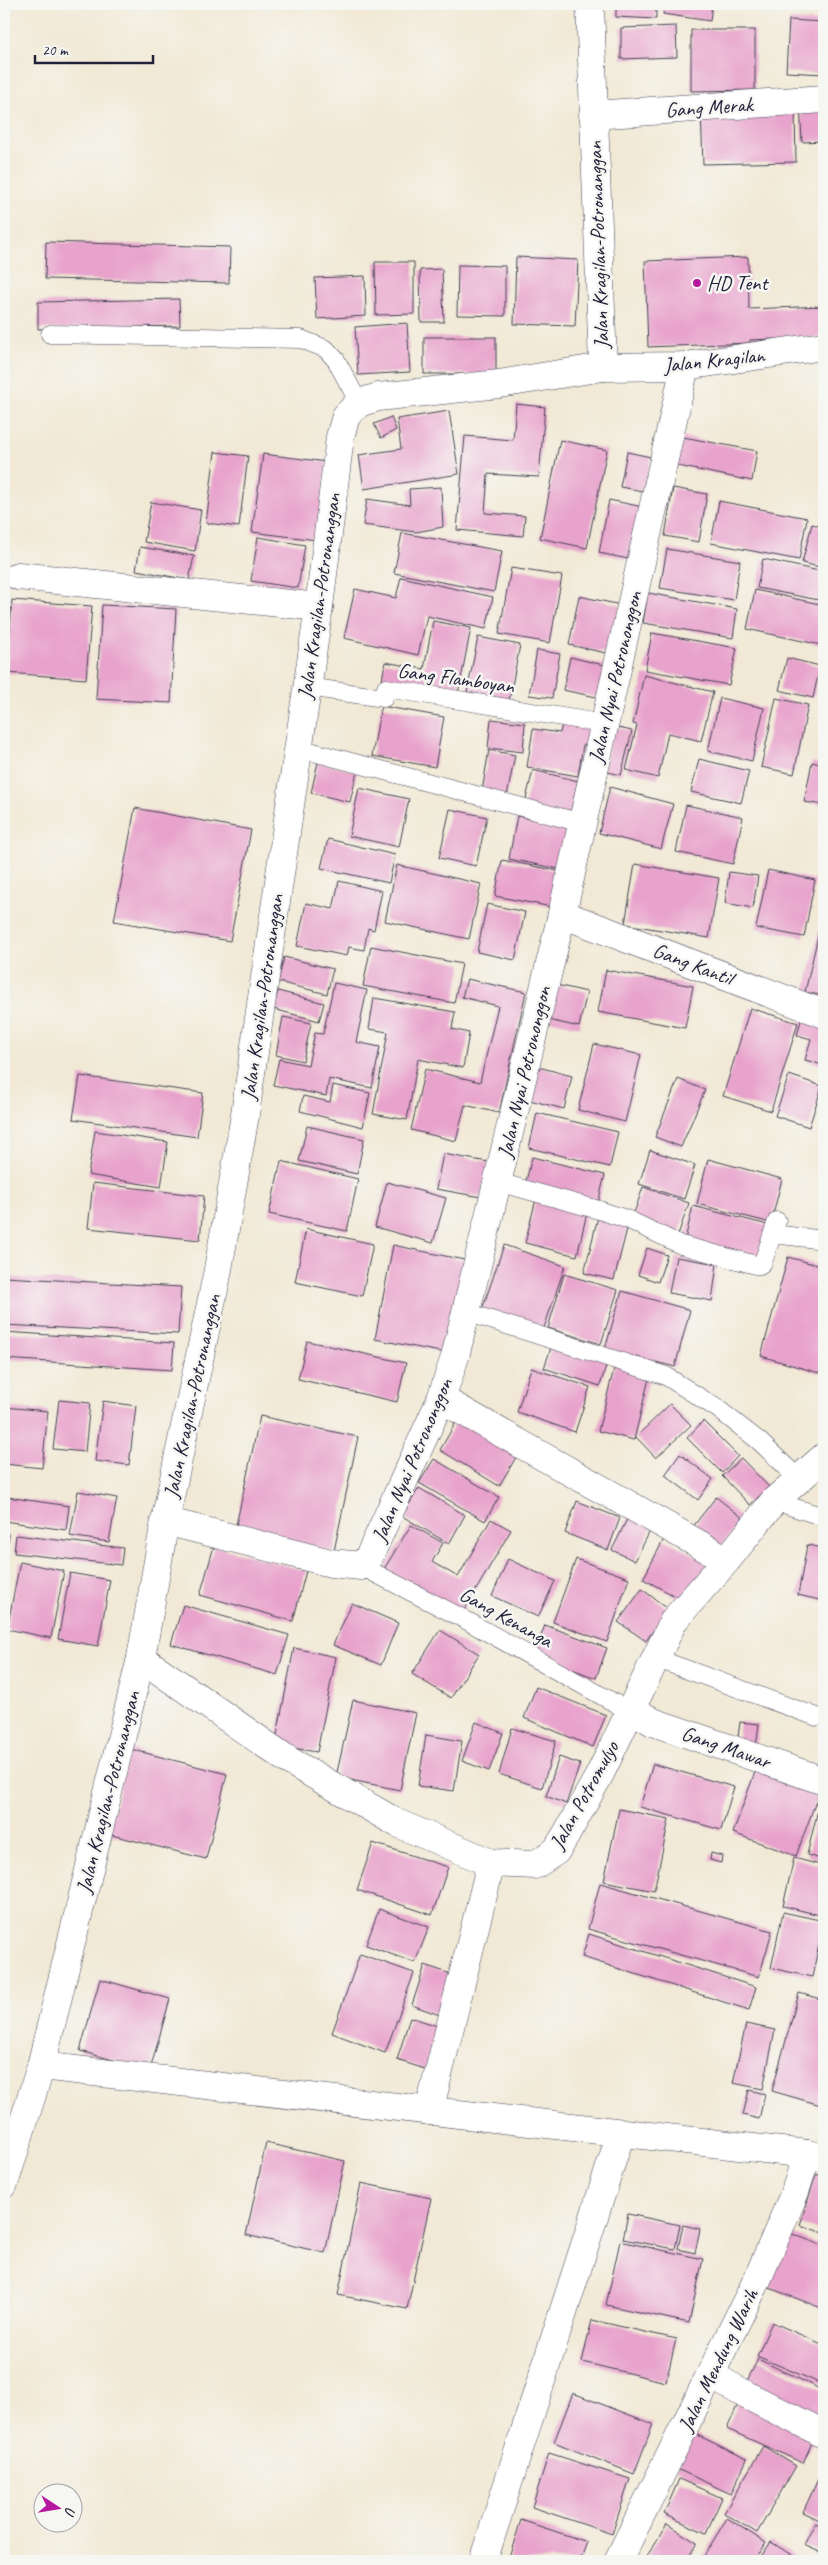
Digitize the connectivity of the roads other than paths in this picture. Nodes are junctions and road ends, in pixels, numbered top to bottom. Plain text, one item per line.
1 (590, 4) edge
2 (824, 99) edge
3 (593, 115) junction
4 (50, 334) dead end
5 (824, 346) edge
6 (685, 366) junction
7 (603, 367) junction
8 (359, 403) junction
9 (18, 576) dead end
10 (319, 607) junction
11 (307, 687) junction
12 (604, 724) junction
13 (298, 748) junction
14 (582, 823) junction
15 (562, 914) junction
16 (824, 1014) edge
17 (498, 1182) junction
18 (824, 1240) edge
19 (466, 1312) junction
20 (441, 1399) junction
21 (824, 1457) edge
22 (800, 1479) junction
23 (774, 1501) junction
24 (824, 1517) edge
25 (165, 1522) junction
26 (727, 1560) junction
27 (361, 1566) junction
28 (141, 1658) junction
29 (656, 1658) junction
30 (630, 1710) junction
31 (817, 1717) dead end
32 (824, 1781) edge
33 (491, 1863) junction
34 (41, 2066) junction
35 (429, 2112) junction
36 (621, 2133) junction
37 (816, 2156) edge
38 (4, 2184) edge
39 (711, 2375) junction
40 (824, 2434) edge
41 (483, 2561) edge
42 (618, 2561) edge

1 - 3 street, Jalan Kragilan-Potronanggan
2 - 3 street, Gang Merak
3 - 7 street, Jalan Kragilan-Potronanggan
4 - 8 lane
5 - 6 street, Jalan Kragilan
6 - 7 street, Jalan Kragilan
6 - 12 street, Jalan Nyai Potrononggon
7 - 8 street, Jalan Kragilan-Potronanggan
8 - 10 street, Jalan Kragilan-Potronanggan
9 - 10 street
10 - 11 street, Jalan Kragilan-Potronanggan
11 - 12 lane, Gang Flamboyan
11 - 13 street, Jalan Kragilan-Potronanggan
12 - 14 street, Jalan Nyai Potrononggon
13 - 14 lane
13 - 25 street, Jalan Kragilan-Potronanggan
14 - 15 street, Jalan Nyai Potrononggon
15 - 16 street, Gang Kantil
15 - 17 street, Jalan Nyai Potrononggon
17 - 18 lane
17 - 19 street, Jalan Nyai Potrononggon
19 - 20 street, Jalan Nyai Potrononggon
19 - 22 lane
20 - 26 street
20 - 27 street, Jalan Nyai Potrononggon
21 - 22 street, Jalan Potromulyo
22 - 23 street, Jalan Potromulyo
23 - 24 lane
23 - 26 street, Jalan Potromulyo
25 - 27 street, Jalan Nyai Potrononggon
25 - 28 street, Jalan Kragilan-Potronanggan
26 - 29 street, Jalan Potromulyo
27 - 30 lane, Gang Kenanga
28 - 33 street, Jalan Potromulyo
28 - 34 street, Jalan Kragilan-Potronanggan
29 - 30 street, Jalan Potromulyo
29 - 31 lane
30 - 32 street, Gang Mawar
30 - 33 street, Jalan Potromulyo
33 - 35 street
34 - 35 street
34 - 38 street, Jalan Kragilan-Potronanggan
35 - 36 street
36 - 37 street
36 - 41 street
37 - 39 street, Jalan Mendung Warih
39 - 40 street
39 - 42 street, Jalan Mendung Warih

